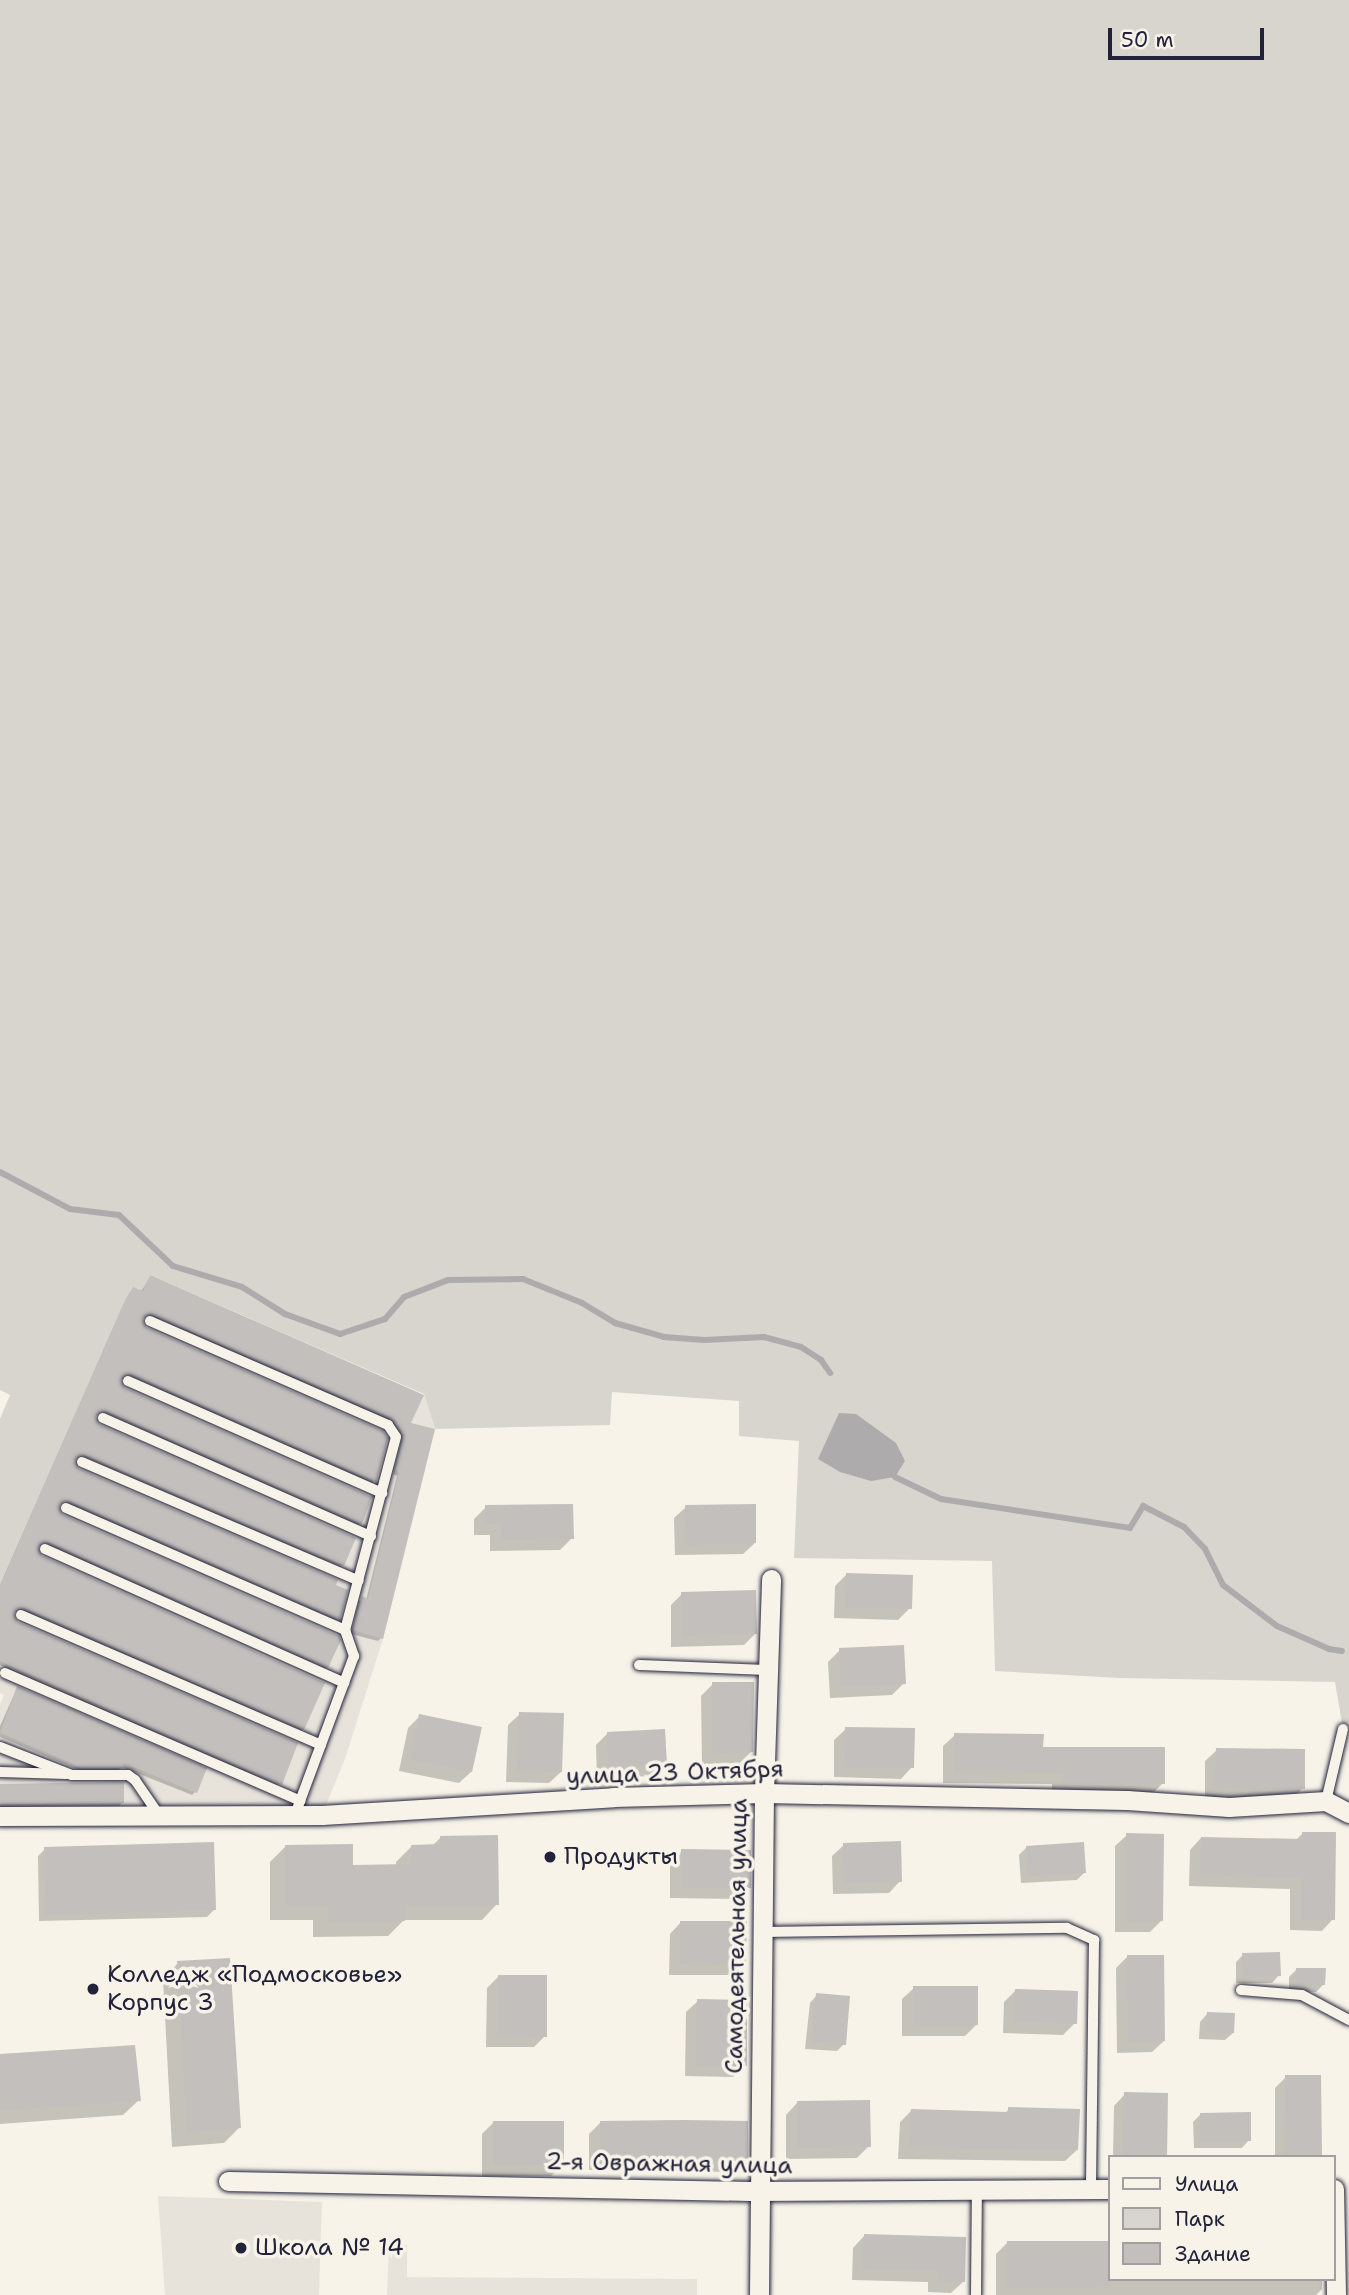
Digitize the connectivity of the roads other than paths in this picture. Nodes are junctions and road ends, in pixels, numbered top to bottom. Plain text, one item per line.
1 (150, 1321) dead end
2 (128, 1381) dead end
3 (103, 1418) dead end
4 (82, 1462) dead end
5 (382, 1493) junction
6 (66, 1508) dead end
7 (371, 1536) junction
8 (46, 1549) dead end
9 (771, 1579) dead end
10 (359, 1581) junction
11 (22, 1615) dead end
12 (345, 1630) junction
13 (639, 1665) dead end
14 (768, 1670) junction
15 (5, 1673) dead end
16 (344, 1682) junction
17 (1343, 1729) dead end
18 (321, 1745) junction
19 (0, 1747) edge
20 (0, 1773) edge
21 (72, 1775) junction
22 (764, 1793) junction
23 (1326, 1801) junction
24 (298, 1808) junction
25 (1349, 1813) edge
26 (0, 1816) edge
27 (160, 1816) junction
28 (762, 1933) junction
29 (1241, 1990) dead end
30 (1349, 2020) edge
31 (228, 2181) dead end
32 (977, 2189) junction
33 (1100, 2189) edge
34 (1339, 2189) edge
35 (758, 2190) junction
36 (758, 2295) edge
37 (976, 2295) edge
38 (1336, 2295) edge

1 - 5 lane
2 - 5 lane
3 - 7 lane
4 - 10 lane
5 - 7 lane
6 - 12 lane
7 - 10 lane
8 - 16 lane
9 - 14 street, Самодеятельная улица
10 - 12 lane
11 - 18 lane
12 - 16 lane
13 - 14 lane
14 - 22 street, Самодеятельная улица
15 - 24 lane
16 - 18 lane
17 - 23 lane
18 - 24 lane
19 - 21 lane
20 - 21 lane
21 - 27 lane
22 - 23 street, улица 23 Октября
22 - 24 street, улица 23 Октября
22 - 28 street, Самодеятельная улица
23 - 25 street
24 - 27 street, улица 23 Октября
26 - 27 street, улица 23 Октября
28 - 33 lane
28 - 35 street, Самодеятельная улица
29 - 30 lane
31 - 35 street, 2-я Овражная улица
32 - 33 street, 2-я Овражная улица
32 - 35 street, 2-я Овражная улица
32 - 37 lane
34 - 38 street
35 - 36 street, Самодеятельная улица

